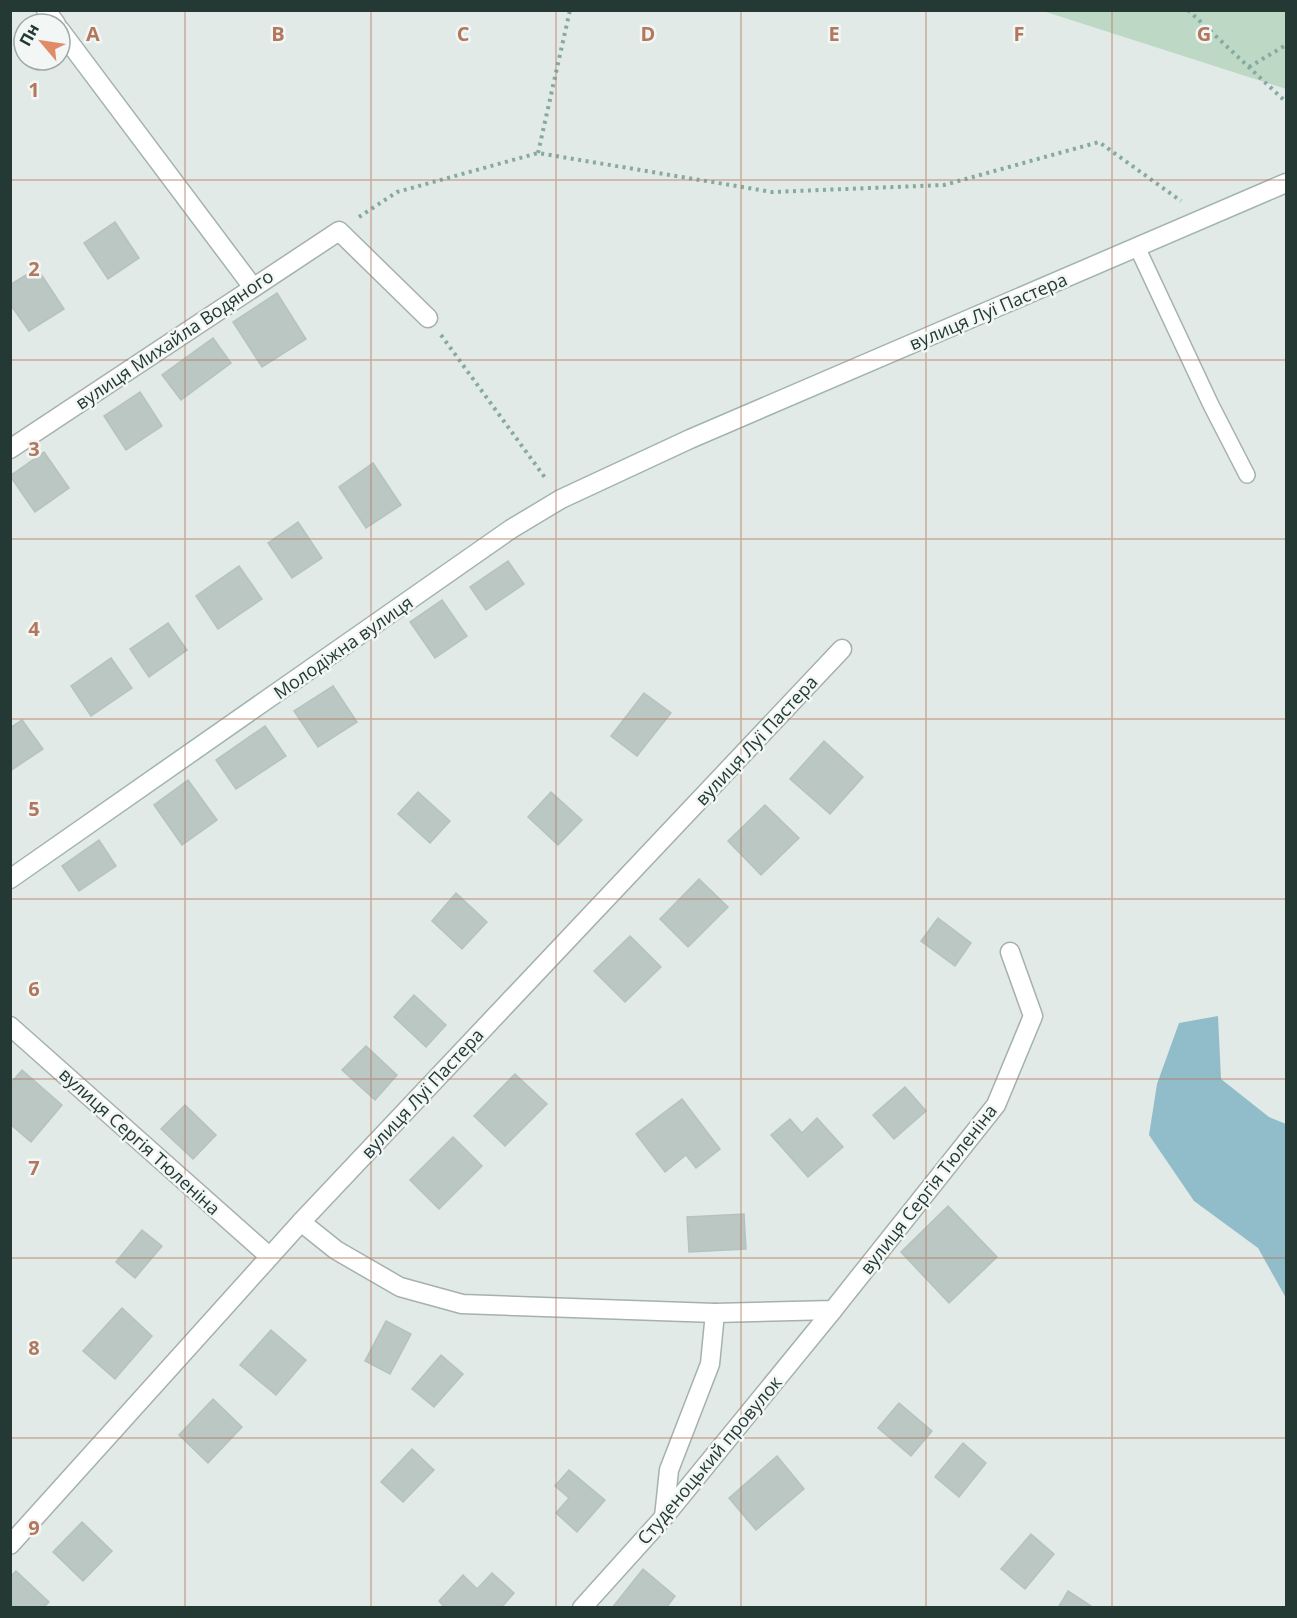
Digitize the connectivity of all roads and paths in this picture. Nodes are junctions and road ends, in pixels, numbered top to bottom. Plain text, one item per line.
1 (570, 10) edge
2 (1188, 10) edge
3 (1287, 45) edge
4 (72, 46) edge
5 (1249, 67) junction
6 (1287, 102) edge
7 (538, 153) junction
8 (1287, 183) edge
9 (1204, 219) junction
10 (339, 231) junction
11 (1137, 247) junction
12 (252, 286) junction
13 (428, 318) joint
14 (690, 439) joint
15 (10, 449) edge
16 (1247, 475) dead end
17 (561, 499) junction
18 (842, 649) dead end
19 (10, 879) edge
20 (1010, 952) dead end
21 (10, 1026) edge
22 (300, 1222) junction
23 (269, 1256) junction
24 (833, 1310) junction
25 (715, 1313) junction
26 (664, 1517) junction
27 (10, 1545) edge
28 (582, 1608) edge

1 - 7 path
2 - 5 path
3 - 5 path
4 - 12 street
5 - 6 path
7 - 9 path
7 - 10 path
8 - 9 street, вулиця Луї Пастера
9 - 11 street, вулиця Луї Пастера
10 - 12 street, вулиця Михайла Водяного
10 - 13 street
11 - 14 street, вулиця Луї Пастера
11 - 16 lane
12 - 15 street, вулиця Михайла Водяного
13 - 17 path
14 - 17 street, Молодіжна вулиця
17 - 19 street, Молодіжна вулиця
18 - 22 street, вулиця Луї Пастера
20 - 24 street, вулиця Сергія Тюленіна
21 - 23 street, вулиця Сергія Тюленіна
22 - 23 street, вулиця Луї Пастера
22 - 25 street
23 - 27 street, вулиця Луї Пастера
24 - 25 street
24 - 26 street, Студеноцький провулок
25 - 26 street
26 - 28 street, Студеноцький провулок

